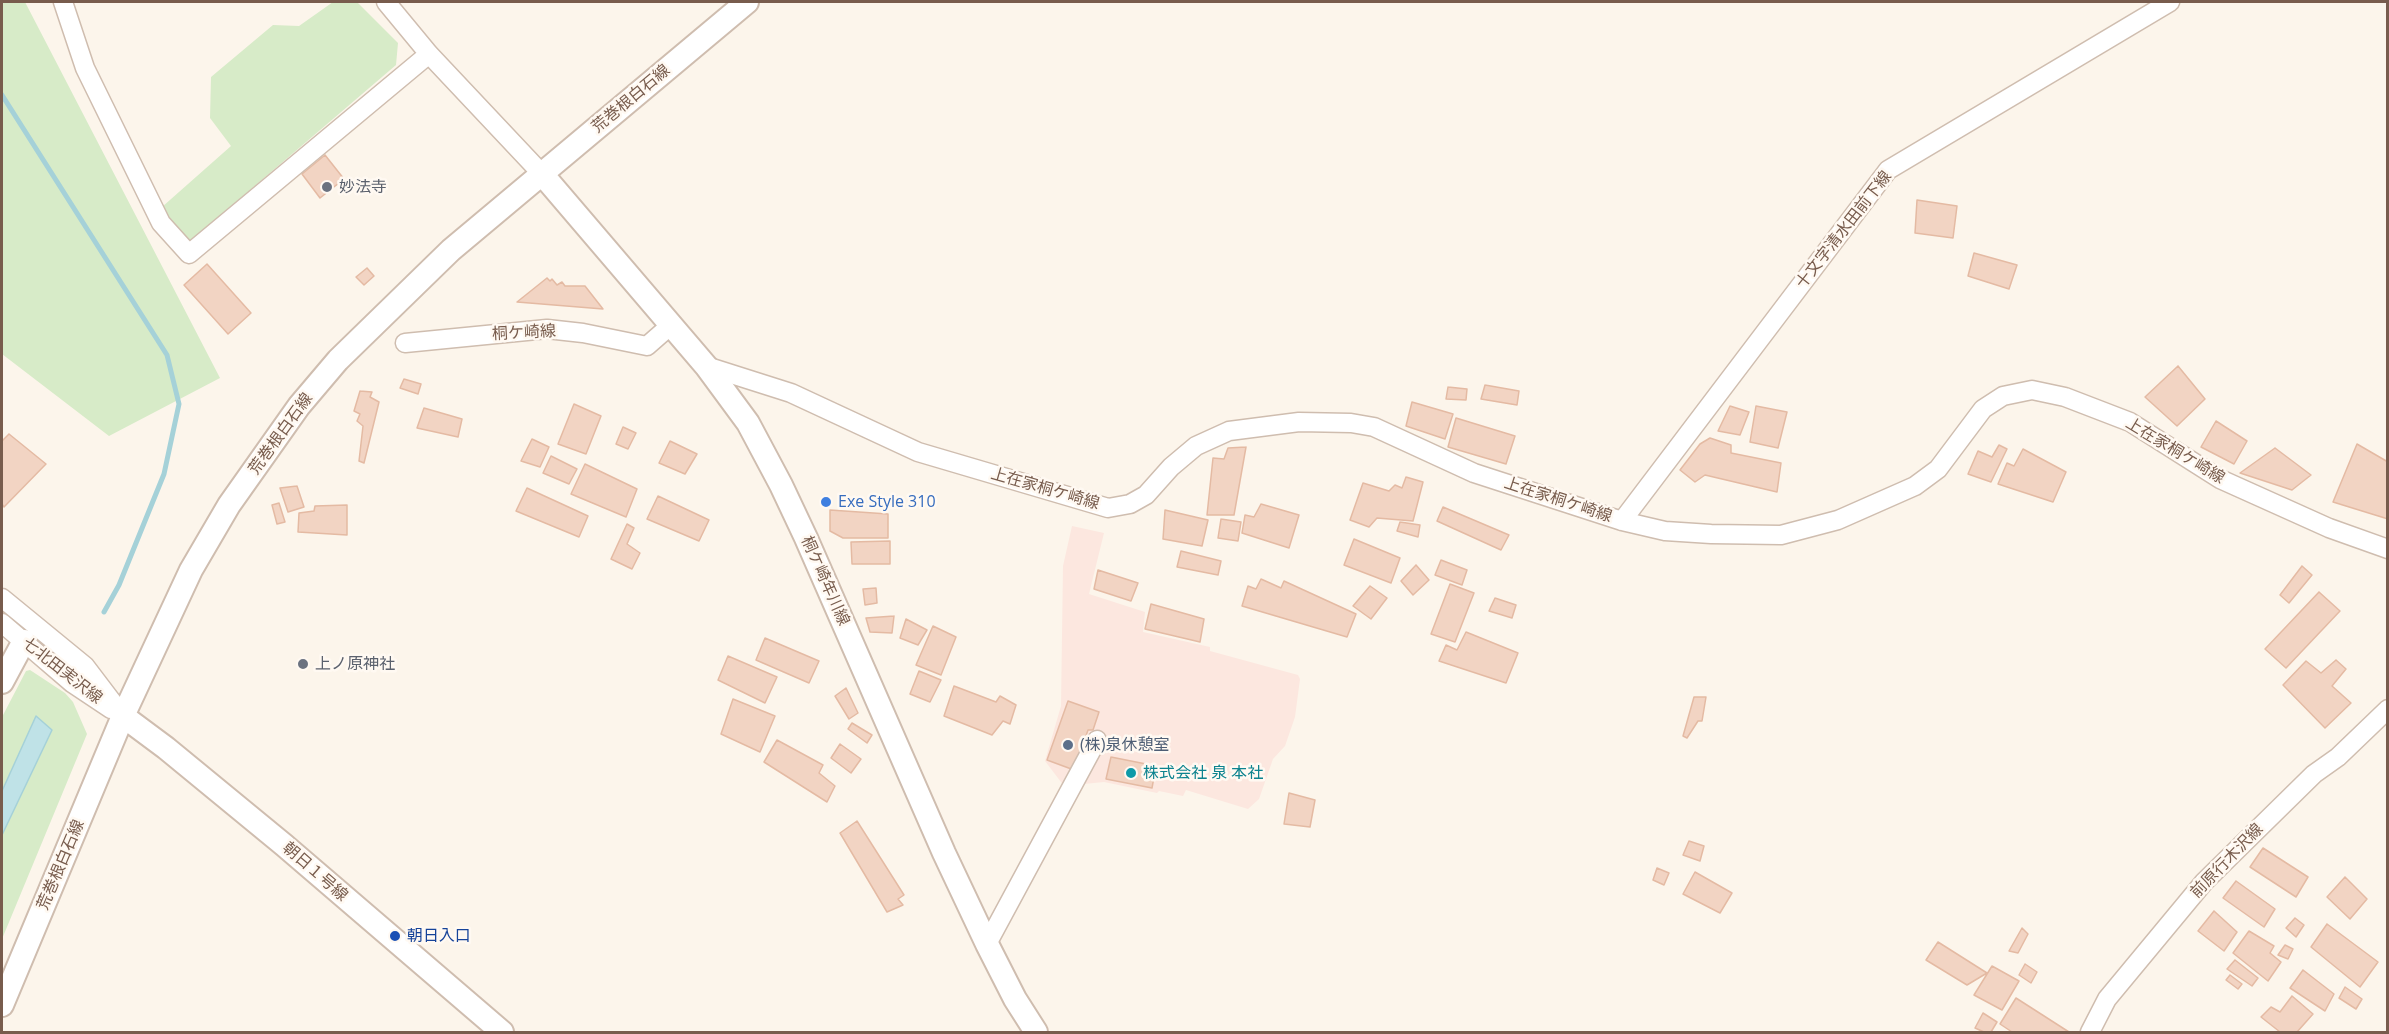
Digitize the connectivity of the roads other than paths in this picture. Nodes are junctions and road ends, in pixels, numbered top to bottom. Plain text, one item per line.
1 (63, 2) edge
2 (386, 2) edge
3 (747, 2) edge
4 (2170, 2) edge
5 (429, 54) junction
6 (542, 174) junction
7 (671, 325) junction
8 (405, 343) dead end
9 (706, 366) junction
10 (1622, 521) junction
11 (2388, 549) edge
12 (2, 598) edge
13 (2, 623) edge
14 (24, 641) junction
15 (2, 682) edge
16 (2388, 710) edge
17 (123, 716) junction
18 (1097, 740) dead end
19 (987, 944) junction
20 (2, 1005) edge
21 (502, 1032) edge
22 (1036, 1032) edge
23 (2090, 1032) edge

1 - 5 street
2 - 5 street
3 - 6 street, 荒巻根白石線
4 - 10 street, 十文字清水田前下線
5 - 6 street
6 - 7 street, 桐ケ崎年川線
6 - 17 street, 荒巻根白石線
7 - 8 street, 桐ケ崎線
7 - 9 street, 桐ケ崎年川線
9 - 10 street, 上在家桐ケ崎線
9 - 19 street, 桐ケ崎年川線
10 - 11 street, 上在家桐ケ崎線
12 - 17 street
13 - 14 street, 七北田実沢線
14 - 15 street
14 - 17 street, 七北田実沢線
16 - 23 street, 前原行木沢線
17 - 20 street, 荒巻根白石線
17 - 21 street, 朝日１号線
18 - 19 street
19 - 22 street, 桐ケ崎年川線

